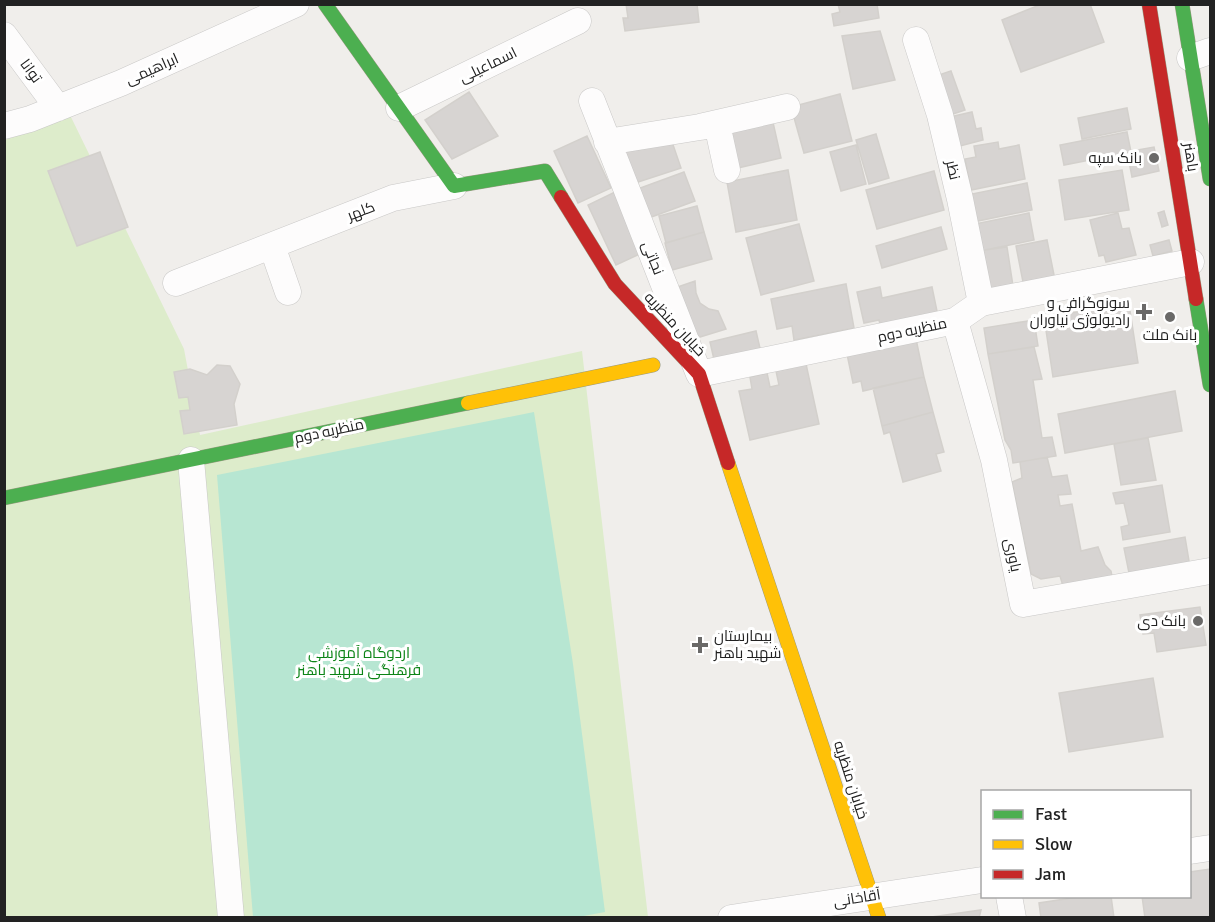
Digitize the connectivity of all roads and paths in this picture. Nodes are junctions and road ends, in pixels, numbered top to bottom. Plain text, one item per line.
1 (296, 4) edge
2 (325, 4) edge
3 (1149, 4) edge
4 (1182, 4) edge
5 (578, 21) dead end
6 (4, 34) edge
7 (916, 40) dead end
8 (1200, 55) edge
9 (592, 101) dead end
10 (787, 107) dead end
11 (58, 108) junction
12 (399, 108) junction
13 (717, 124) junction
14 (4, 126) edge
15 (607, 142) junction
16 (727, 170) dead end
17 (1210, 178) edge
18 (454, 186) junction
19 (272, 246) junction
20 (1191, 262) junction
21 (176, 283) dead end
22 (288, 292) dead end
23 (981, 303) junction
24 (956, 321) junction
25 (653, 365) dead end
26 (699, 374) junction
27 (1210, 385) edge
28 (191, 460) junction
29 (4, 498) edge
30 (1210, 571) edge
31 (1210, 848) edge
32 (1191, 851) edge
33 (981, 880) edge
34 (1009, 898) edge
35 (876, 907) edge
36 (231, 918) edge
37 (731, 918) edge
38 (1013, 918) edge

1 - 11 street, ابراهیمی
2 - 12 street
3 - 20 street, باهنر
4 - 8 street, باهنر
5 - 12 street, اسماعیلی
6 - 11 street, توانا
7 - 23 street, نظر
8 - 17 street, باهنر
9 - 15 street, نجاتی
10 - 13 street
11 - 14 street, ابراهیمی
12 - 18 street
13 - 15 street
13 - 16 street
15 - 26 street, نجاتی
18 - 19 street, کلهر
18 - 26 street, خیابان منظریه
19 - 21 street, کلهر
19 - 22 street
20 - 23 street, منظریه دوم
20 - 27 street, باهنر
23 - 24 street, منظریه دوم
24 - 26 street, منظریه دوم
24 - 30 street, یاوری
25 - 28 street, منظریه دوم
26 - 35 street, خیابان منظریه
28 - 29 street, منظریه دوم
28 - 36 street
31 - 32 street
33 - 35 street, آقاخانی
34 - 38 street
35 - 37 street, آقاخانی

